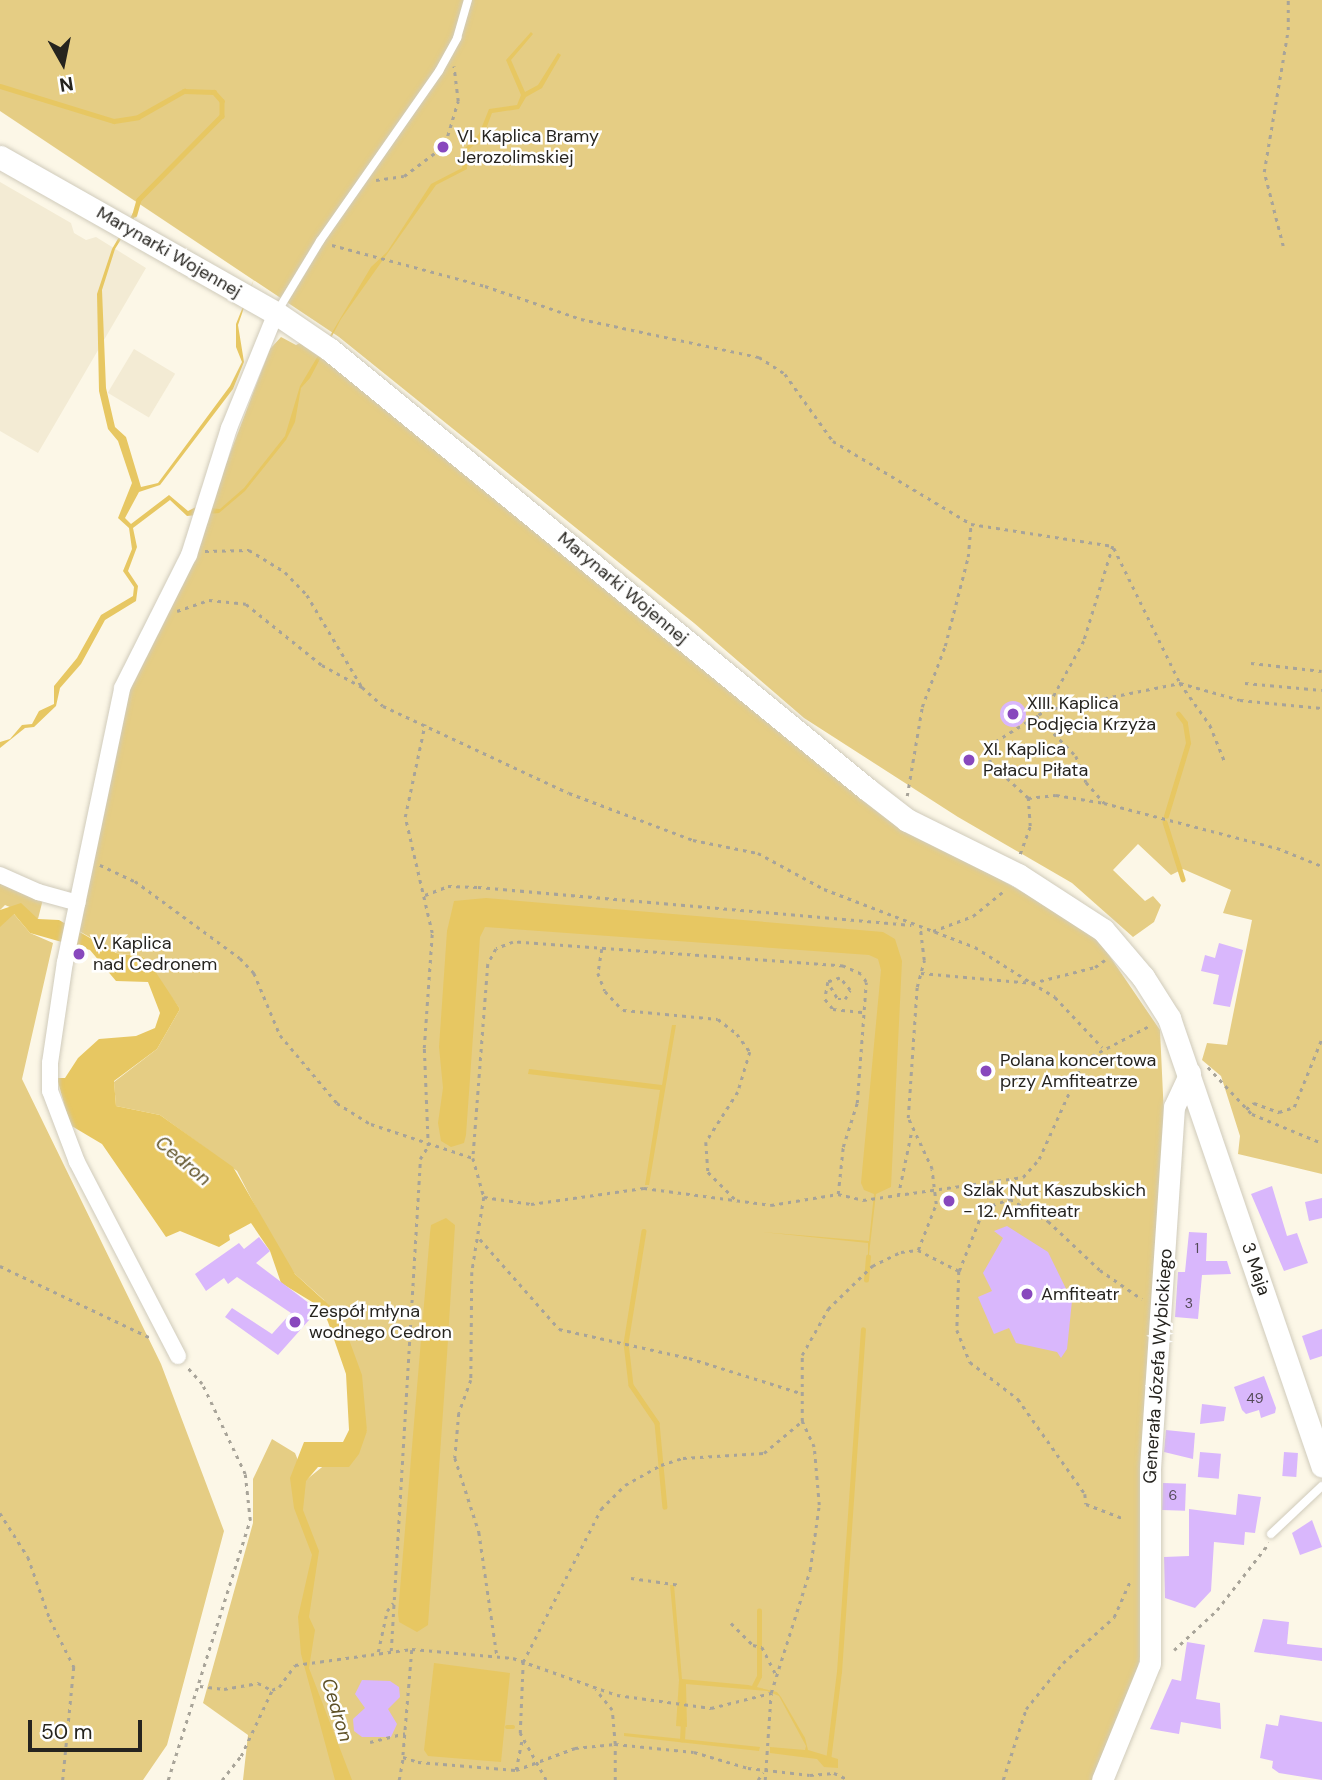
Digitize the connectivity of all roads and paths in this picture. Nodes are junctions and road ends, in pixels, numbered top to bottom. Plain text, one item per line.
1 (468, 0) edge
2 (1288, 0) edge
3 (451, 49) junction
4 (444, 144) dead end
5 (440, 149) dead end
6 (0, 157) edge
7 (362, 179) junction
8 (320, 241) junction
9 (1283, 246) dead end
10 (276, 313) junction
11 (971, 524) junction
12 (1113, 546) junction
13 (189, 555) junction
14 (154, 618) junction
15 (1251, 663) dead end
16 (1322, 671) edge
17 (1180, 683) junction
18 (1245, 683) dead end
19 (362, 687) junction
20 (1322, 691) edge
21 (1322, 708) edge
22 (1046, 710) junction
23 (1036, 715) junction
24 (425, 724) junction
25 (1225, 762) dead end
26 (1028, 798) junction
27 (1104, 803) junction
28 (900, 814) junction
29 (1022, 849) dead end
30 (85, 858) junction
31 (1322, 866) edge
32 (1018, 875) junction
33 (0, 876) edge
34 (425, 895) junction
35 (78, 903) junction
36 (920, 927) junction
37 (933, 931) junction
38 (602, 949) junction
39 (1120, 949) junction
40 (921, 972) junction
41 (1032, 983) junction
42 (831, 987) dead end
43 (864, 1013) junction
44 (1158, 1021) dead end
45 (1322, 1038) edge
46 (1102, 1047) junction
47 (1199, 1069) junction
48 (1246, 1109) junction
49 (911, 1130) junction
50 (1322, 1143) edge
51 (428, 1146) junction
52 (473, 1158) junction
53 (985, 1184) junction
54 (936, 1190) junction
55 (838, 1194) junction
56 (898, 1195) junction
57 (484, 1197) junction
58 (1010, 1199) junction
59 (739, 1202) junction
60 (478, 1237) junction
61 (918, 1250) junction
62 (0, 1266) edge
63 (959, 1271) junction
64 (1163, 1300) junction
65 (178, 1356) junction
66 (801, 1393) junction
67 (802, 1421) junction
68 (1321, 1460) edge
69 (1322, 1486) edge
70 (0, 1513) edge
71 (1125, 1519) dead end
72 (1272, 1534) joint
73 (1131, 1575) dead end
74 (631, 1578) dead end
75 (681, 1585) dead end
76 (393, 1603) junction
77 (731, 1623) dead end
78 (412, 1649) junction
79 (1174, 1650) dead end
80 (391, 1651) junction
81 (378, 1652) junction
82 (497, 1655) junction
83 (523, 1662) junction
84 (776, 1676) junction
85 (590, 1685) junction
86 (200, 1686) junction
87 (272, 1690) junction
88 (771, 1693) junction
89 (405, 1733) junction
90 (522, 1739) junction
91 (370, 1742) dead end
92 (615, 1744) junction
93 (403, 1757) junction
94 (536, 1761) junction
95 (516, 1770) junction
96 (763, 1770) junction
97 (232, 1772) junction
98 (63, 1780) edge
99 (168, 1780) edge
100 (222, 1780) edge
101 (231, 1780) edge
102 (399, 1780) edge
103 (547, 1780) edge
104 (615, 1780) edge
105 (758, 1780) edge
106 (765, 1780) edge
107 (849, 1780) edge
108 (1003, 1780) edge
109 (1102, 1780) edge

1 - 3 lane
2 - 9 path
3 - 4 path
3 - 7 lane
5 - 7 path
6 - 10 main road, Marynarki Wojennej
7 - 8 lane
8 - 10 lane
8 - 11 path
10 - 13 street
10 - 28 main road, Marynarki Wojennej
11 - 12 path
11 - 28 path
12 - 17 path
12 - 22 path
13 - 14 street
13 - 19 path
14 - 19 path
14 - 30 street
15 - 16 path
17 - 21 path
17 - 22 path
17 - 25 path
18 - 20 path
19 - 24 path
22 - 23 path
23 - 26 path
23 - 27 path
24 - 34 path
24 - 36 path
26 - 27 path
26 - 29 path
27 - 31 path
28 - 32 main road, Marynarki Wojennej
30 - 35 street
30 - 51 path
32 - 37 path
32 - 39 main road, Marynarki Wojennej
33 - 35 street
34 - 36 path
34 - 51 path
35 - 65 street
36 - 37 path
36 - 40 path
37 - 41 path
38 - 43 path
38 - 52 path
38 - 59 path
39 - 41 path
39 - 47 main road, Marynarki Wojennej
40 - 41 path
40 - 49 path
41 - 46 path
42 - 43 path
43 - 55 path
44 - 46 path
45 - 48 path
46 - 53 path
47 - 48 path
47 - 64 street, Generała Józefa Wybickiego
47 - 68 main road, 3 Maja
48 - 50 path
49 - 54 path
49 - 56 path
51 - 52 path
51 - 76 path
52 - 57 path
53 - 54 path
53 - 58 path
54 - 56 path
54 - 61 path
55 - 56 path
55 - 59 path
57 - 59 path
57 - 60 path
58 - 63 path
58 - 64 path
60 - 66 path
60 - 82 path
61 - 63 path
61 - 66 path
62 - 65 path
63 - 71 path
64 - 109 street, Generała Józefa Wybickiego
65 - 86 path
66 - 67 path
67 - 83 path
67 - 84 path
69 - 72 lane
70 - 98 path
72 - 79 path
73 - 108 path
74 - 75 path
76 - 80 path
76 - 81 path
77 - 84 path
78 - 80 path
78 - 82 path
78 - 89 path
80 - 81 path
81 - 87 path
82 - 83 path
83 - 85 path
83 - 90 path
84 - 88 path
85 - 88 path
85 - 92 path
86 - 87 path
86 - 99 path
87 - 97 path
88 - 96 path
89 - 91 path
89 - 93 path
90 - 94 path
90 - 95 path
92 - 94 path
92 - 96 path
92 - 104 path
93 - 95 path
93 - 102 path
94 - 95 path
94 - 103 path
96 - 105 path
96 - 106 path
96 - 107 path
97 - 100 path
97 - 101 path

